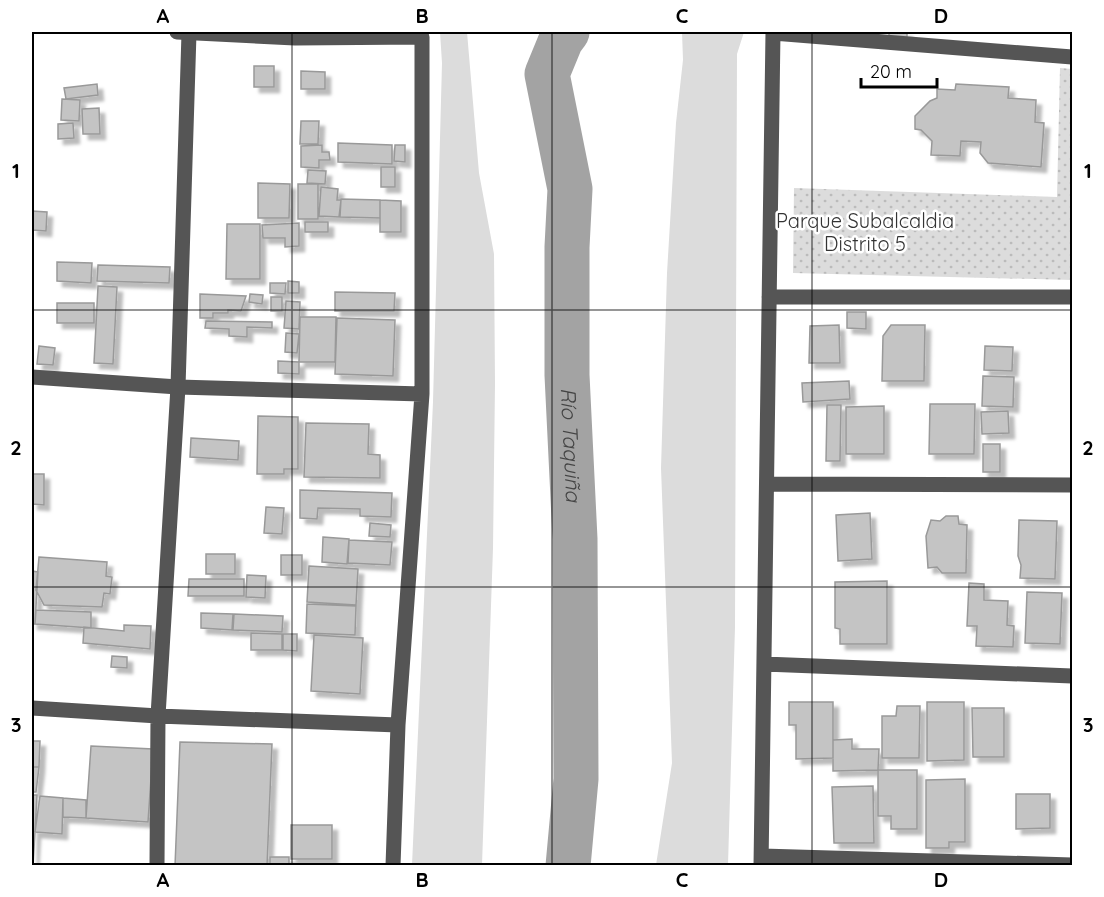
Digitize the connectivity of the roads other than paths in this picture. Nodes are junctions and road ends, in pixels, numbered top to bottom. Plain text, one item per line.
1 (183, 32) edge
2 (773, 32) edge
3 (295, 35) edge
4 (1072, 57) edge
5 (770, 297) junction
6 (1072, 297) edge
7 (32, 377) edge
8 (178, 387) junction
9 (422, 394) junction
10 (767, 484) junction
11 (1072, 485) edge
12 (764, 664) junction
13 (1072, 676) edge
14 (32, 708) edge
15 (158, 716) junction
16 (398, 725) junction
17 (761, 861) edge
18 (1072, 865) edge
19 (156, 866) edge
20 (393, 866) edge

1 - 3 street
1 - 8 street
2 - 4 street
2 - 5 street
3 - 9 street
5 - 6 street
5 - 10 street
7 - 8 street
8 - 9 street
8 - 15 street
9 - 16 street
10 - 11 street
10 - 12 street
12 - 13 street
12 - 17 street
14 - 15 street
15 - 16 street
15 - 19 street
16 - 20 street
17 - 18 street

